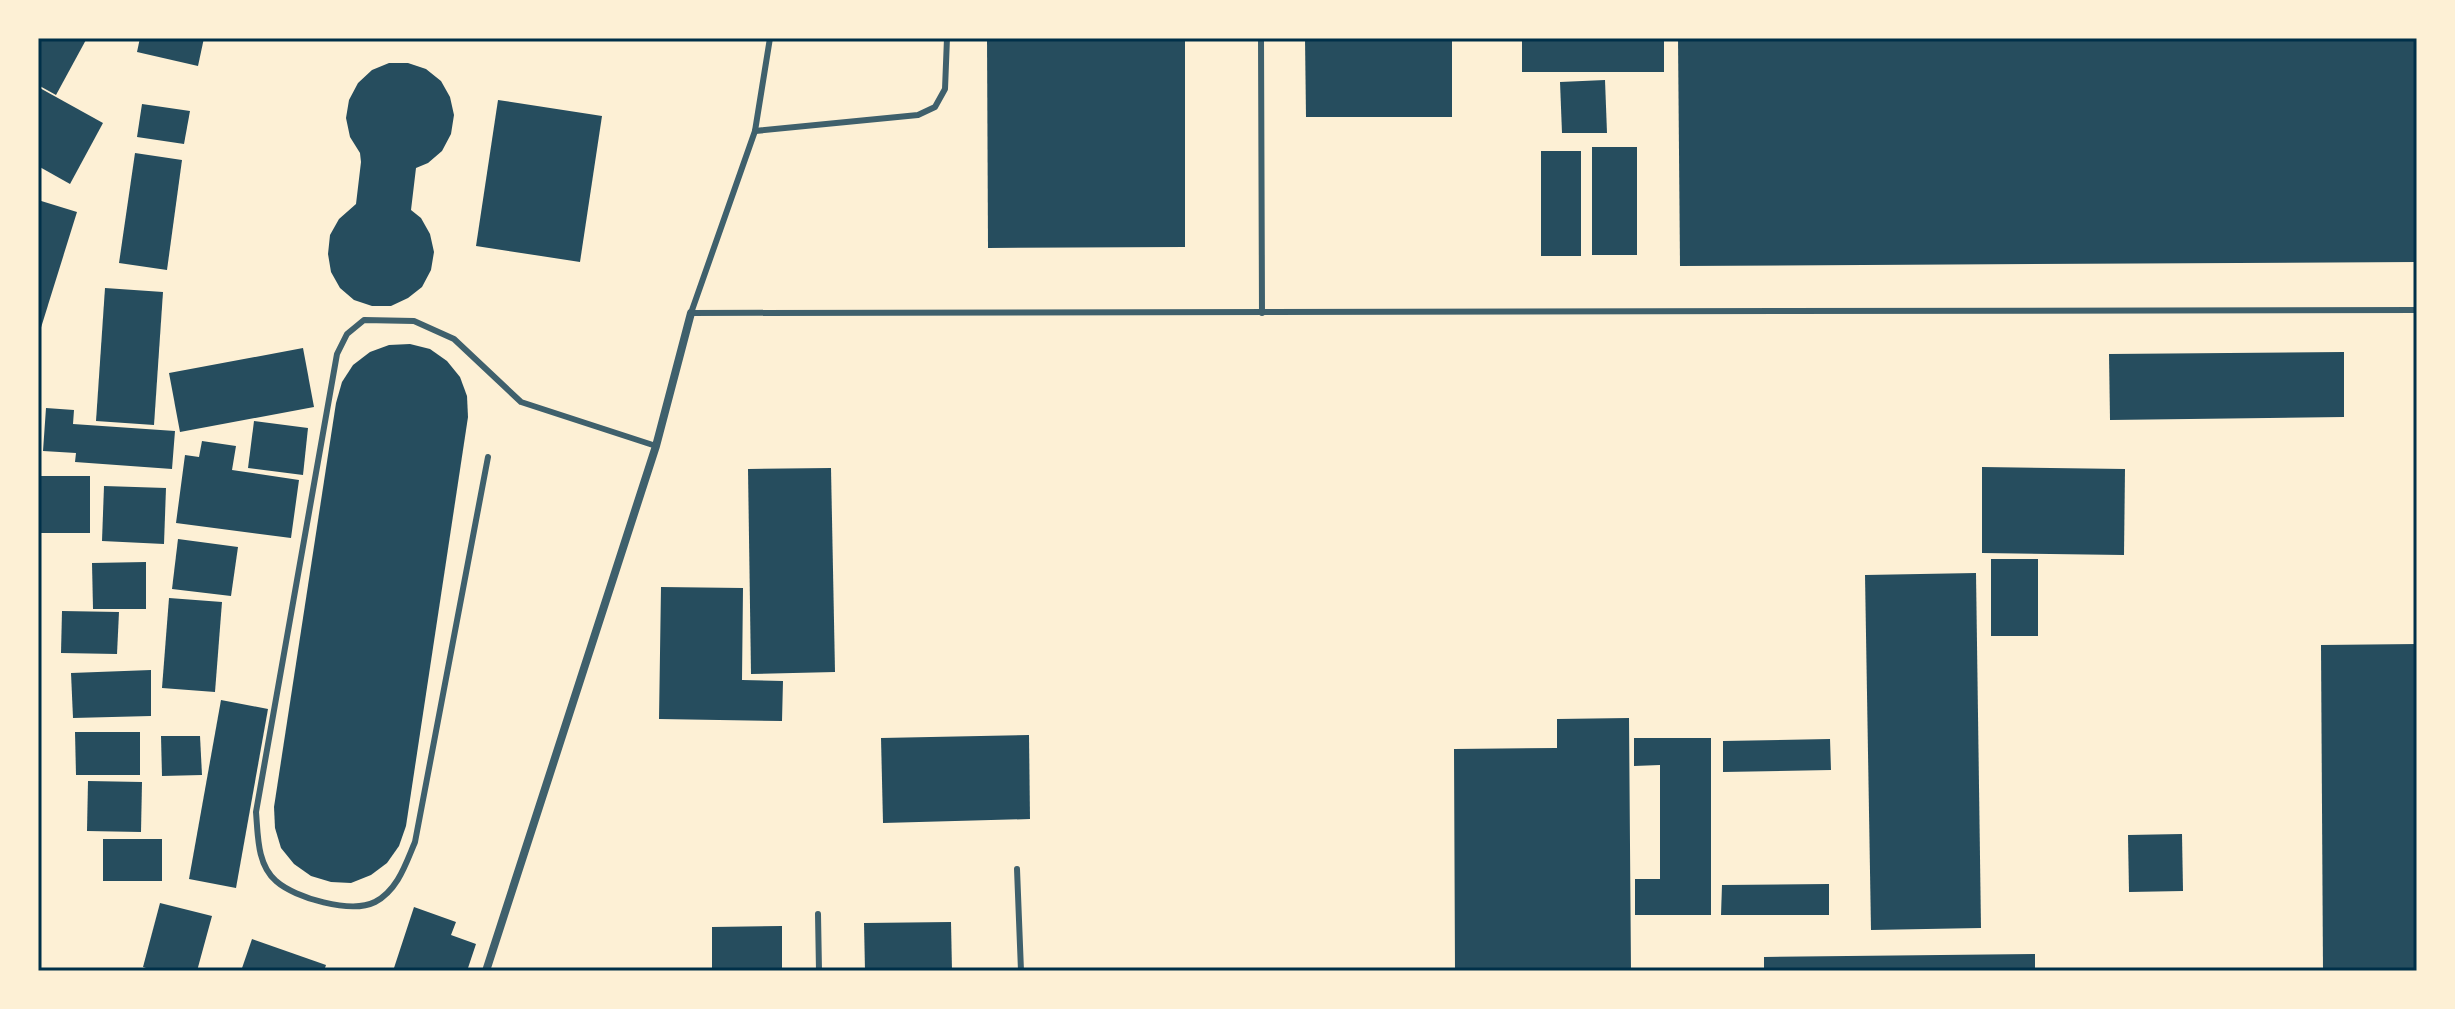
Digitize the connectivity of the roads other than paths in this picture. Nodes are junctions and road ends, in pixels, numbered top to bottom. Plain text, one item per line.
1 (770, 38) edge
2 (947, 38) edge
3 (1261, 38) edge
4 (755, 131) junction
5 (2417, 310) edge
6 (691, 313) junction
7 (1262, 313) junction
8 (656, 446) junction
9 (488, 457) dead end
10 (1017, 869) dead end
11 (818, 914) dead end
12 (486, 971) edge
13 (819, 971) edge
14 (1021, 971) edge

1 - 4 lane
2 - 4 lane
3 - 7 lane
4 - 6 lane
5 - 7 lane
6 - 7 lane
6 - 8 street
8 - 9 lane
8 - 12 street
10 - 14 lane
11 - 13 lane

